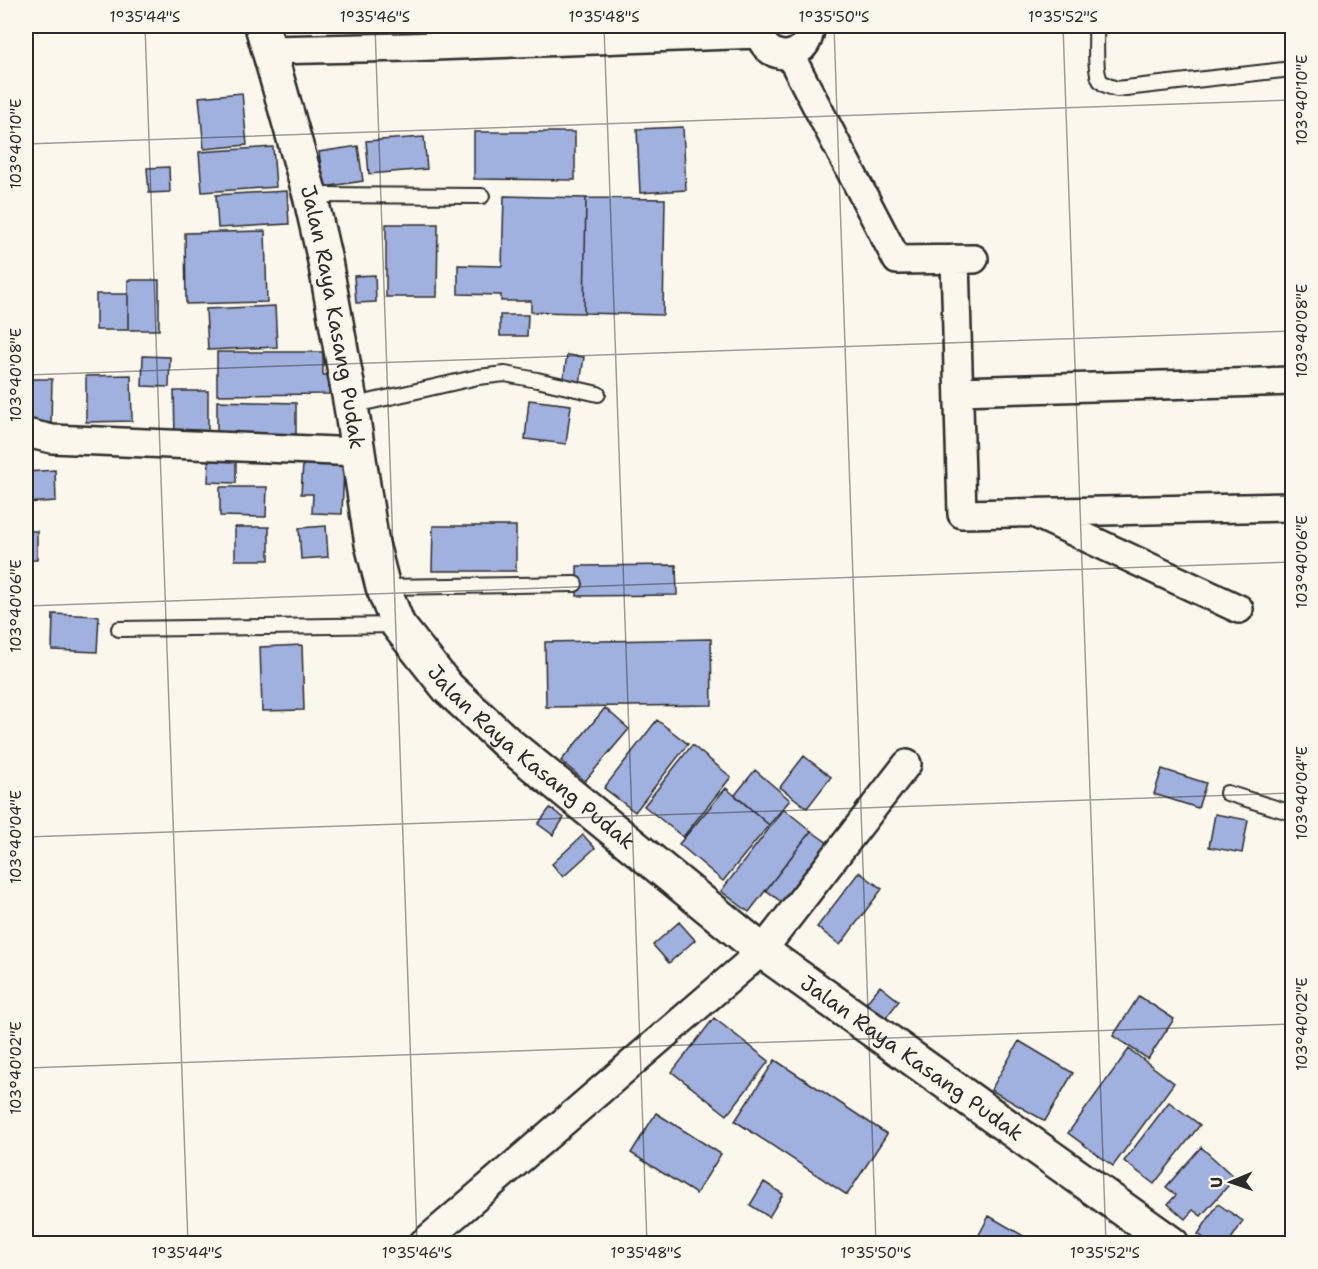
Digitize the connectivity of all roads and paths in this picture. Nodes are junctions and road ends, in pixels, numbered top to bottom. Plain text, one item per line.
1 (810, 26) edge
2 (1096, 26) edge
3 (759, 30) edge
4 (700, 31) edge
5 (407, 36) edge
6 (266, 38) edge
7 (790, 55) junction
8 (1293, 69) edge
9 (310, 195) junction
10 (482, 196) dead end
11 (1293, 381) edge
12 (959, 391) junction
13 (598, 394) dead end
14 (351, 405) junction
15 (26, 433) edge
16 (359, 452) junction
17 (1293, 507) edge
18 (1031, 512) junction
19 (575, 584) dead end
20 (383, 587) junction
21 (1239, 609) dead end
22 (398, 625) junction
23 (119, 629) dead end
24 (907, 764) dead end
25 (1227, 793) dead end
26 (1293, 813) edge
27 (762, 951) junction
28 (422, 1244) edge
29 (1172, 1244) edge

1 - 7 street
2 - 8 lane
3 - 4 street
3 - 7 street
4 - 5 street
5 - 6 street
6 - 9 street, Jalan Raya Kasang Pudak
7 - 12 street
9 - 10 lane
9 - 14 street, Jalan Raya Kasang Pudak
11 - 12 street
12 - 18 street
13 - 14 lane
14 - 16 street, Jalan Raya Kasang Pudak
15 - 16 street
16 - 20 street, Jalan Raya Kasang Pudak
17 - 18 street
18 - 21 street
19 - 20 lane
20 - 22 street, Jalan Raya Kasang Pudak
22 - 23 lane
22 - 27 street, Jalan Raya Kasang Pudak
24 - 27 street
25 - 26 lane
27 - 28 street
27 - 29 street, Jalan Raya Kasang Pudak

